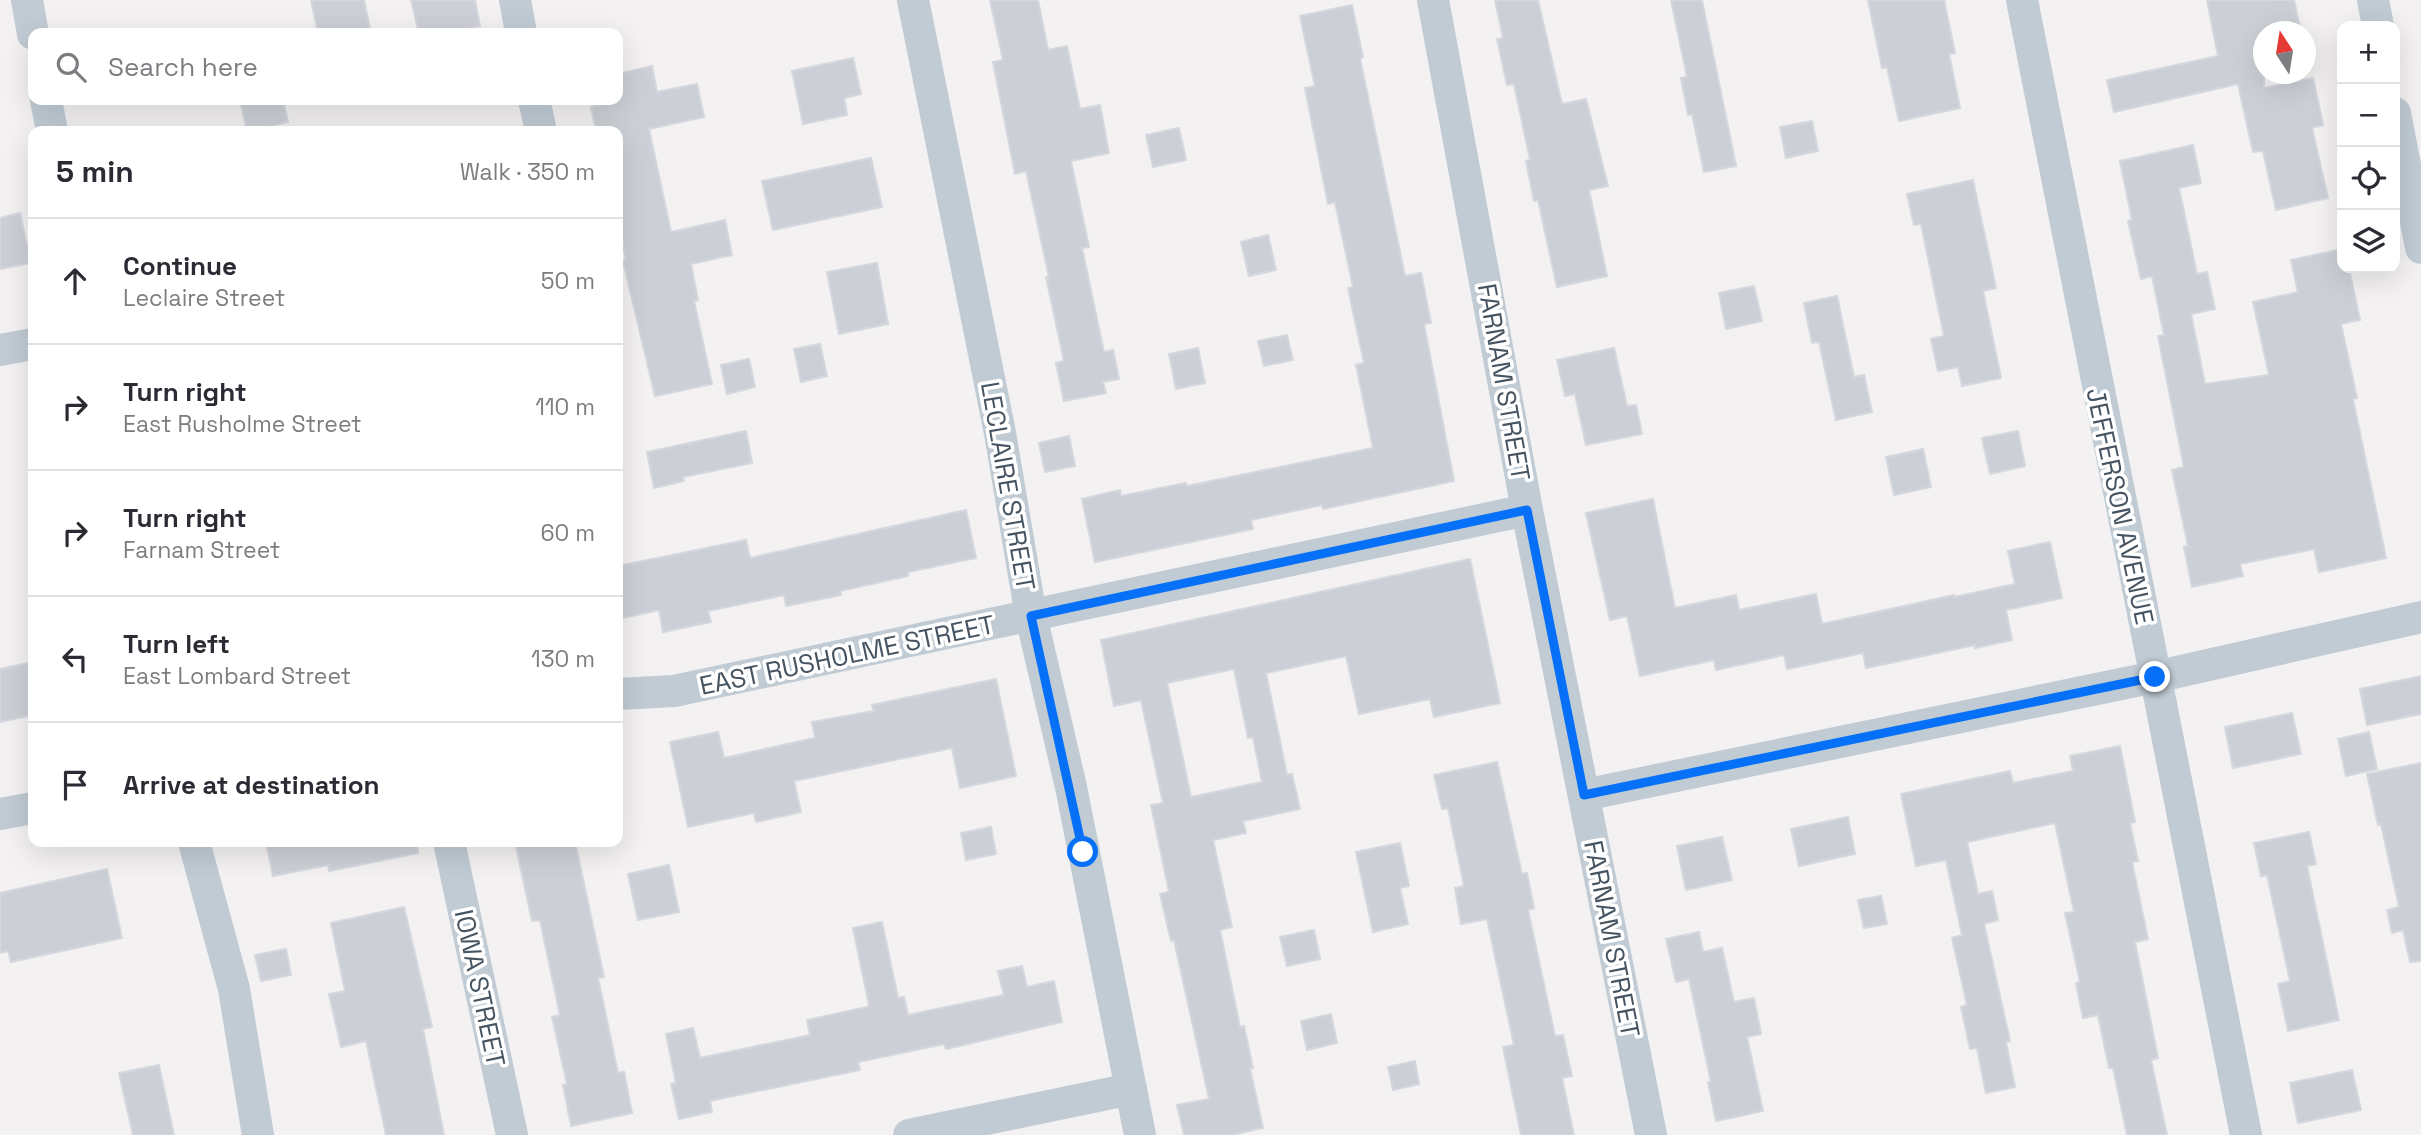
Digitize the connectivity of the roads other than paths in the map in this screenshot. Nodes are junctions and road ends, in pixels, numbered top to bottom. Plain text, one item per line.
1 (27, 0) edge
2 (515, 0) edge
3 (913, 0) edge
4 (1433, 0) edge
5 (2022, 0) edge
6 (2372, 0) edge
7 (2377, 21) edge
8 (32, 28) edge
9 (520, 28) edge
10 (47, 105) edge
11 (535, 105) edge
12 (51, 126) edge
13 (540, 126) edge
14 (2400, 134) edge
15 (2417, 206) edge
16 (2421, 248) edge
17 (28, 345) edge
18 (0, 350) edge
19 (1527, 510) junction
20 (1031, 616) junction
21 (2421, 617) edge
22 (2155, 677) junction
23 (623, 694) edge
24 (1584, 795) junction
25 (28, 809) edge
26 (0, 814) edge
27 (195, 847) edge
28 (450, 847) edge
29 (1131, 1089) junction
30 (258, 1135) edge
31 (512, 1135) edge
32 (909, 1135) edge
33 (1140, 1135) edge
34 (1651, 1135) edge
35 (2246, 1135) edge

1 - 8 street
2 - 9 street
3 - 20 street, LECLAIRE STREET
4 - 19 street, FARNAM STREET
5 - 22 street, JEFFERSON AVENUE
6 - 7 street
10 - 12 street
11 - 13 street
14 - 15 street
15 - 16 street
17 - 18 street
19 - 20 street, EAST RUSHOLME STREET
19 - 24 street, FARNAM STREET
20 - 23 street, EAST RUSHOLME STREET
20 - 29 street, LECLAIRE STREET
21 - 22 street
22 - 24 street
22 - 35 street, JEFFERSON AVENUE
24 - 34 street, FARNAM STREET
25 - 26 street
27 - 30 street
28 - 31 street, IOWA STREET
29 - 32 street
29 - 33 street, LECLAIRE STREET

